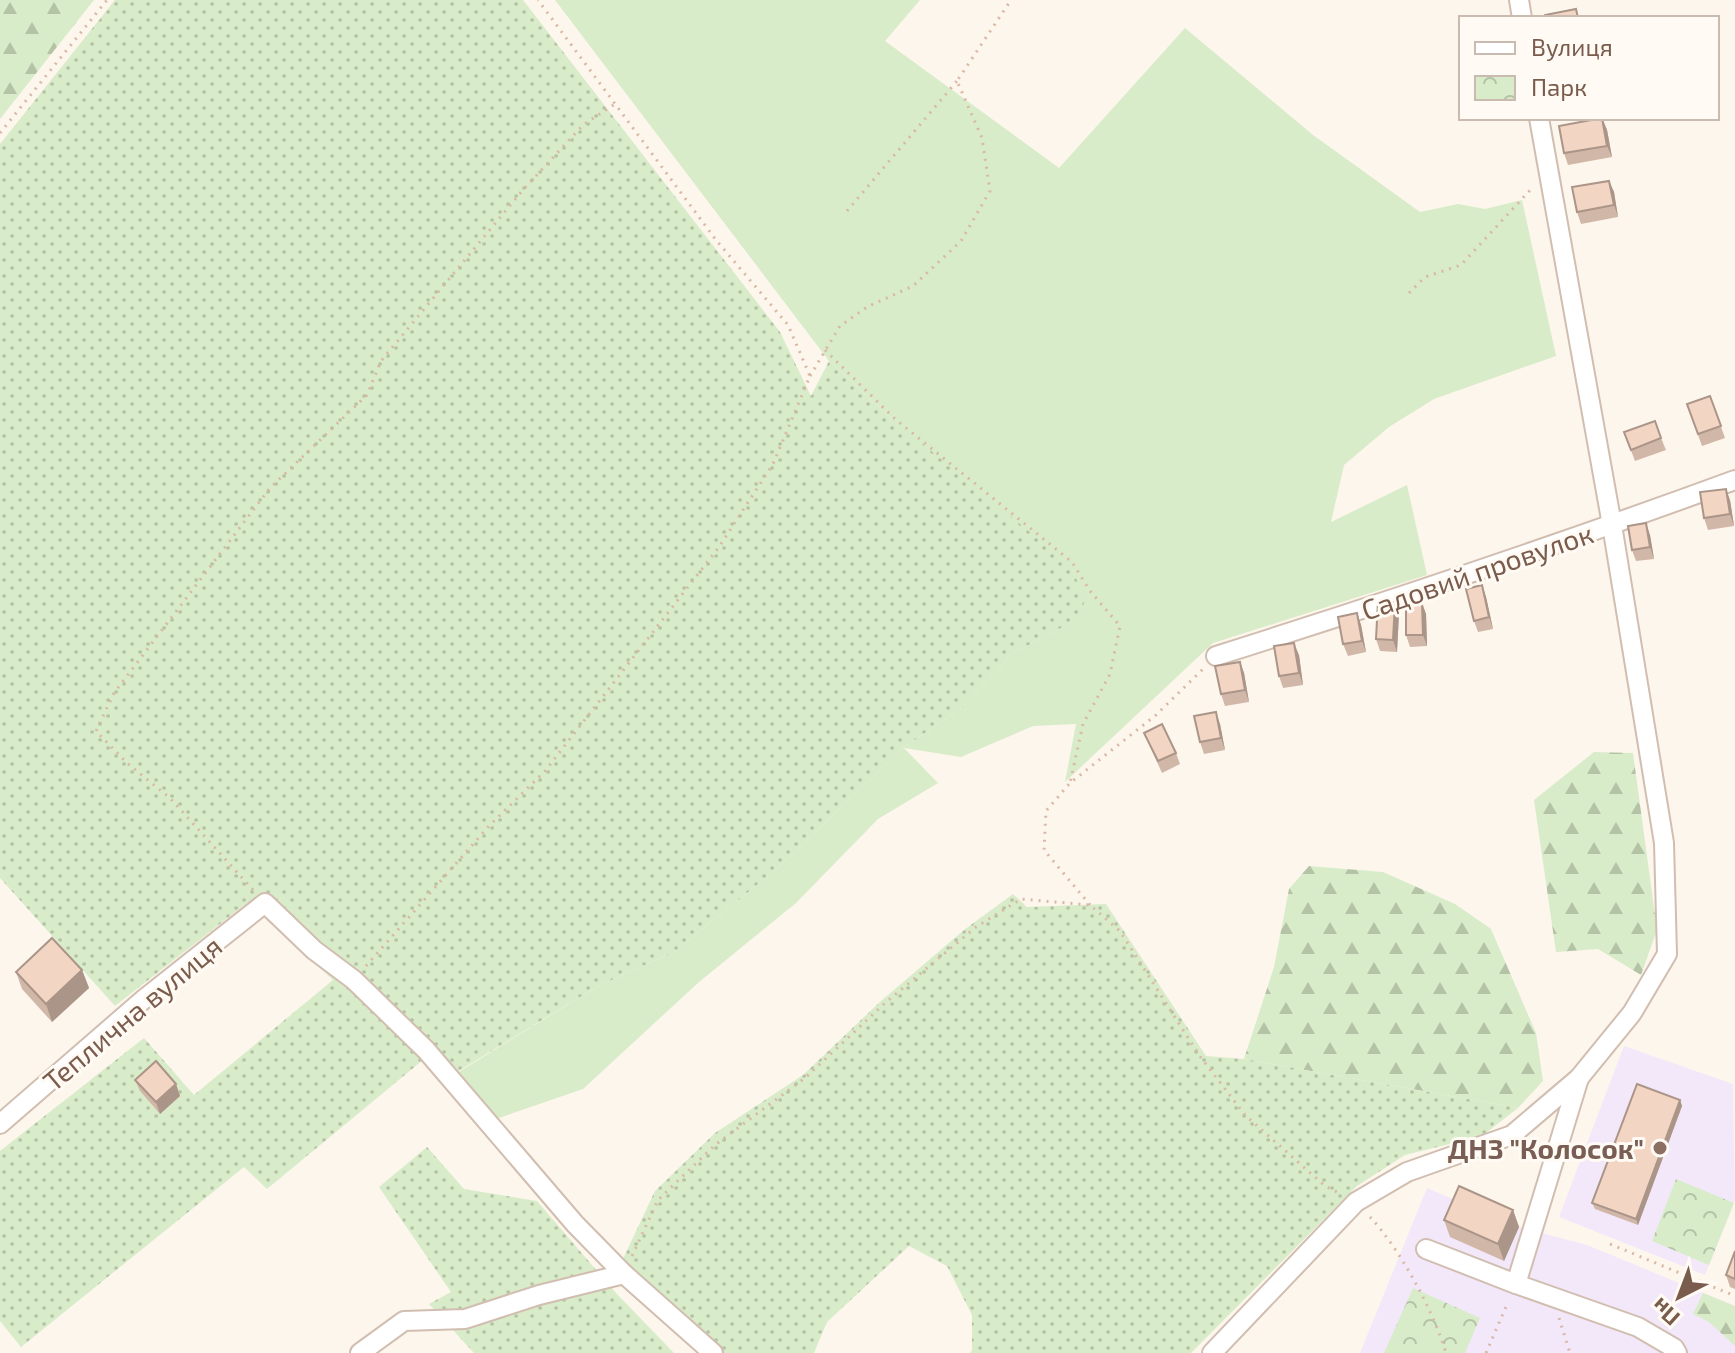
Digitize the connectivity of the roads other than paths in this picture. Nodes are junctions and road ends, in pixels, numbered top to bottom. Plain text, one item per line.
1 (1539, 120) edge
2 (1735, 480) edge
3 (1612, 525) junction
4 (1216, 656) road end
5 (1579, 1078) junction
6 (0, 1124) edge
7 (1426, 1249) dead end
8 (624, 1274) junction
9 (1516, 1284) junction
10 (360, 1353) edge
11 (713, 1353) edge
12 (1212, 1353) edge
13 (1677, 1353) edge

1 - 3 street
2 - 3 street, Садовий провулок
3 - 4 street, Садовий провулок
3 - 5 street
5 - 9 street
5 - 12 street
6 - 8 street, Теплична вулиця
7 - 9 street
8 - 10 street
8 - 11 street
9 - 13 street

